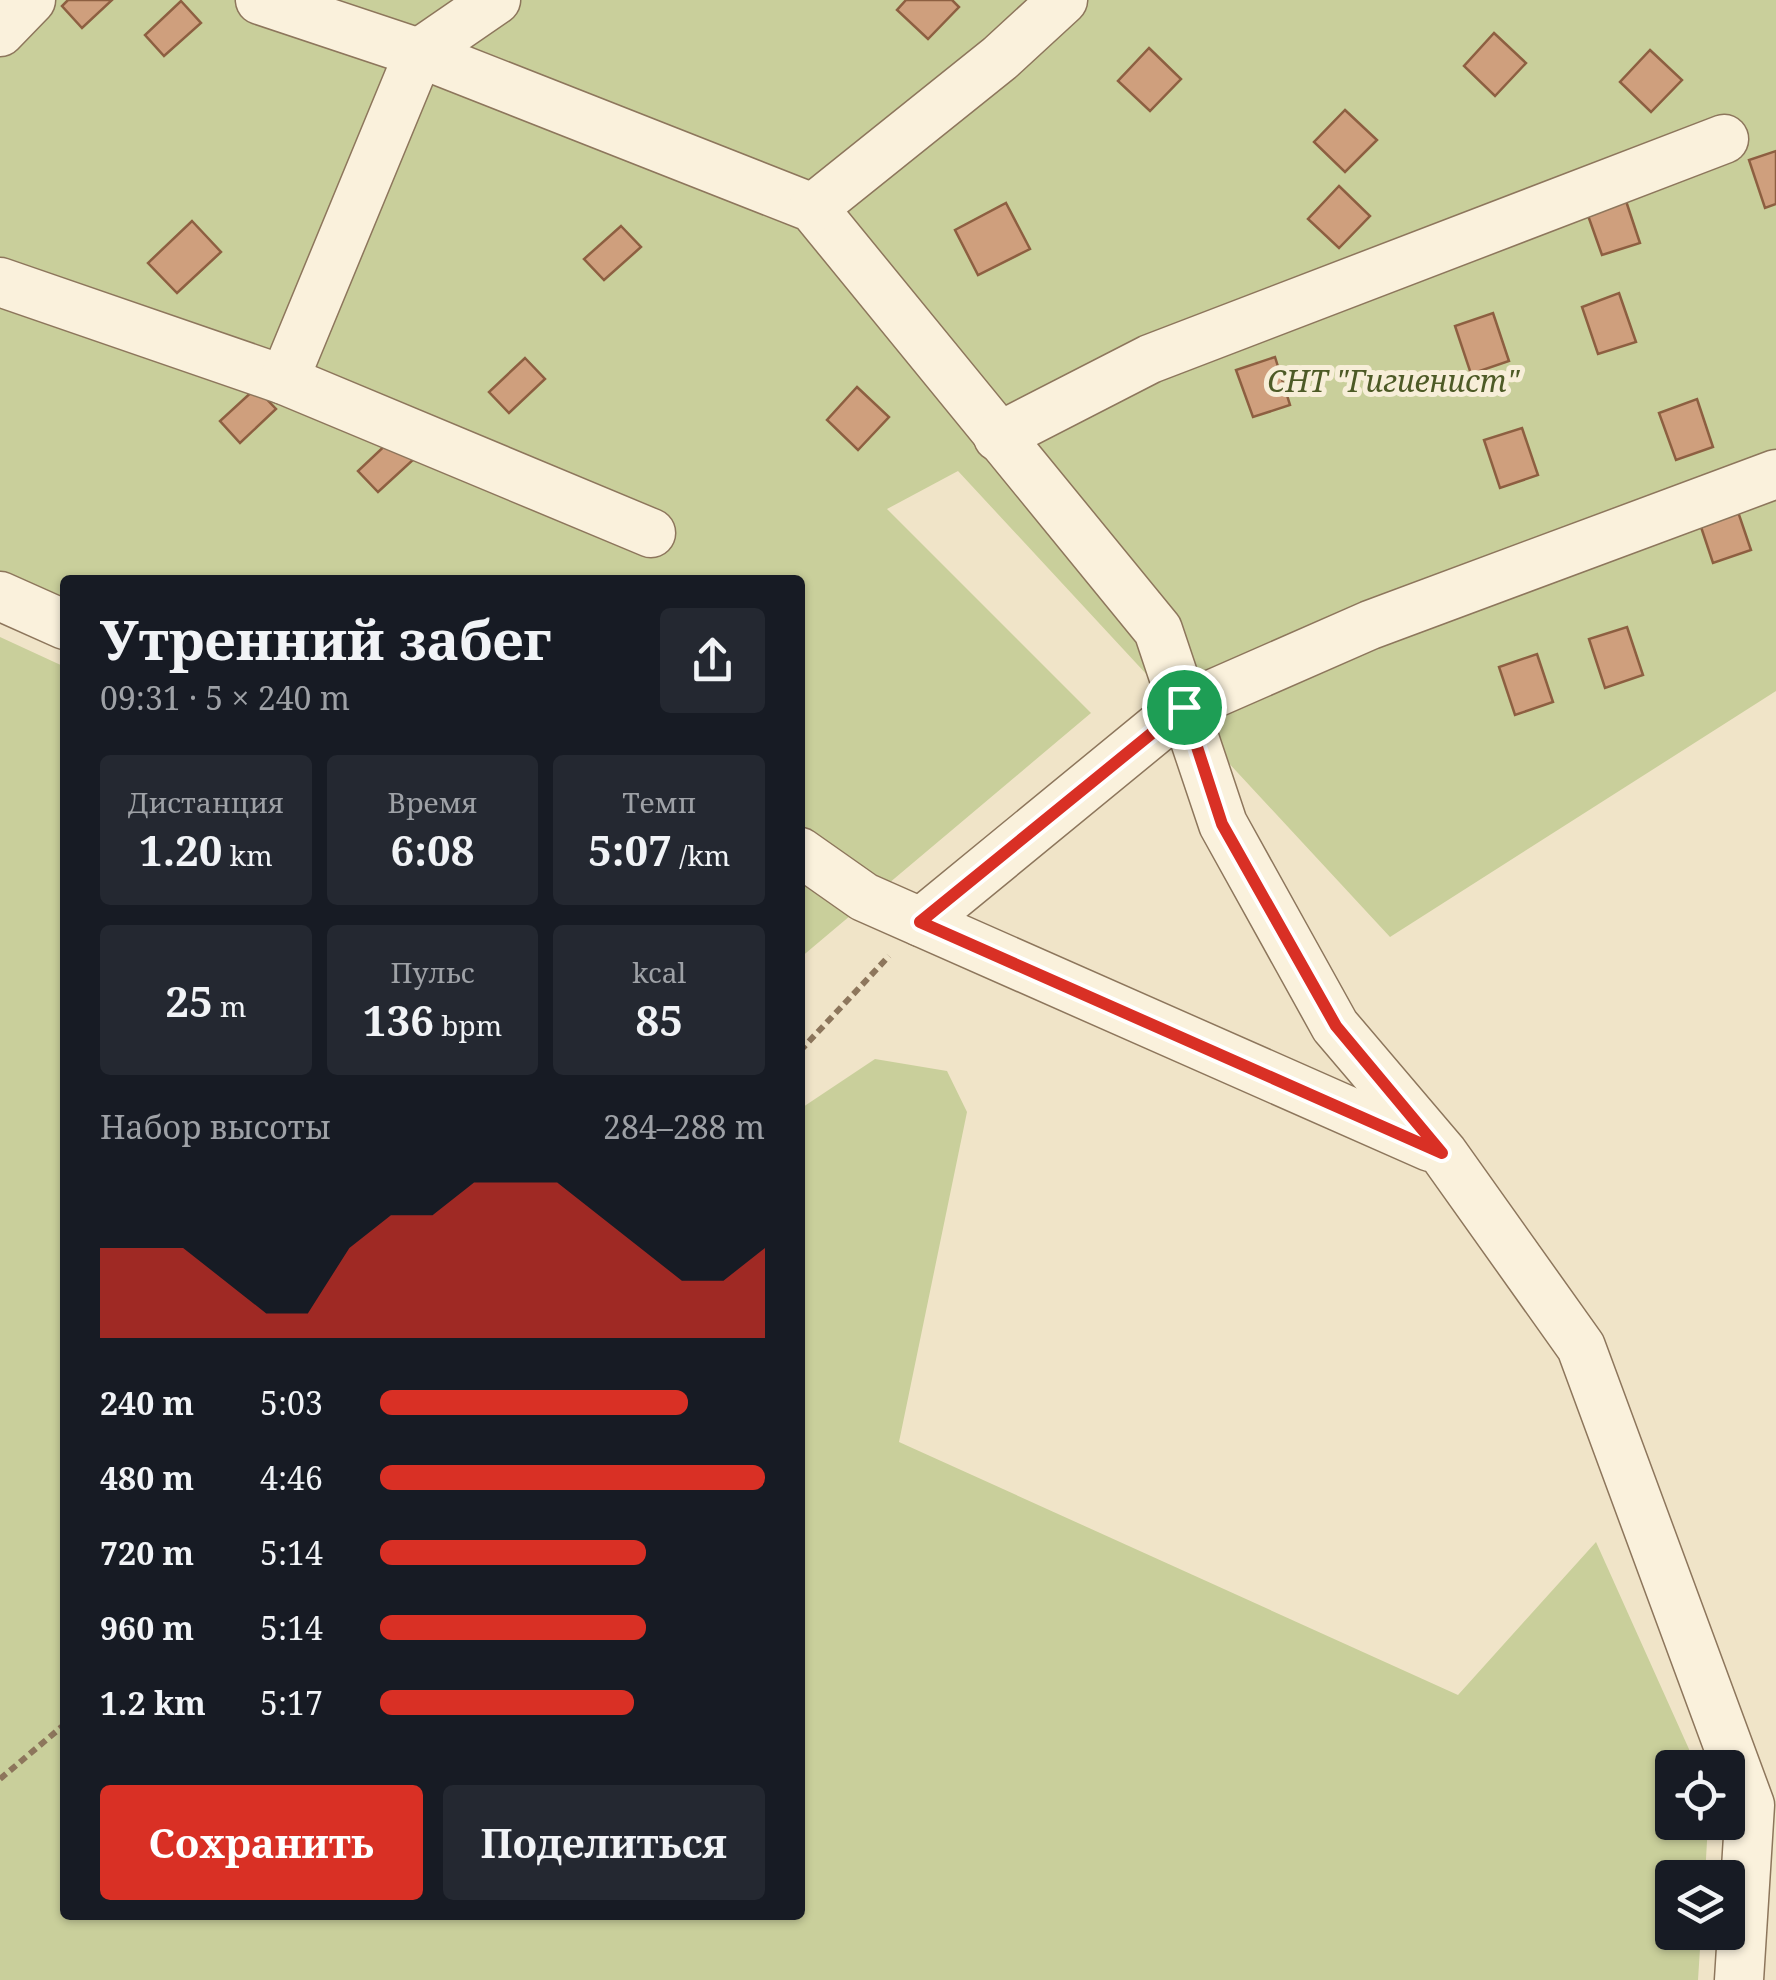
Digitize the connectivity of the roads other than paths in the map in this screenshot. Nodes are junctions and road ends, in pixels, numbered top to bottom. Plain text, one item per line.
1 (30, 0) edge
2 (260, 0) edge
3 (496, 0) edge
4 (1063, 0) edge
5 (0, 32) edge
6 (419, 53) junction
7 (1724, 138) dead end
8 (812, 208) junction
9 (0, 282) edge
10 (284, 380) junction
11 (998, 437) junction
12 (1776, 474) edge
13 (652, 533) dead end
14 (0, 596) edge
15 (60, 623) edge
16 (1184, 707) junction
17 (805, 856) edge
18 (920, 922) junction
19 (1442, 1153) junction
20 (1738, 1980) edge

1 - 5 street
2 - 6 street
3 - 6 street
4 - 8 street
6 - 8 street
6 - 10 street
7 - 11 street
8 - 11 street
9 - 10 street
10 - 13 street
11 - 16 street
12 - 16 street
14 - 15 street
16 - 18 street
16 - 19 street
17 - 18 street
18 - 19 street
19 - 20 street

